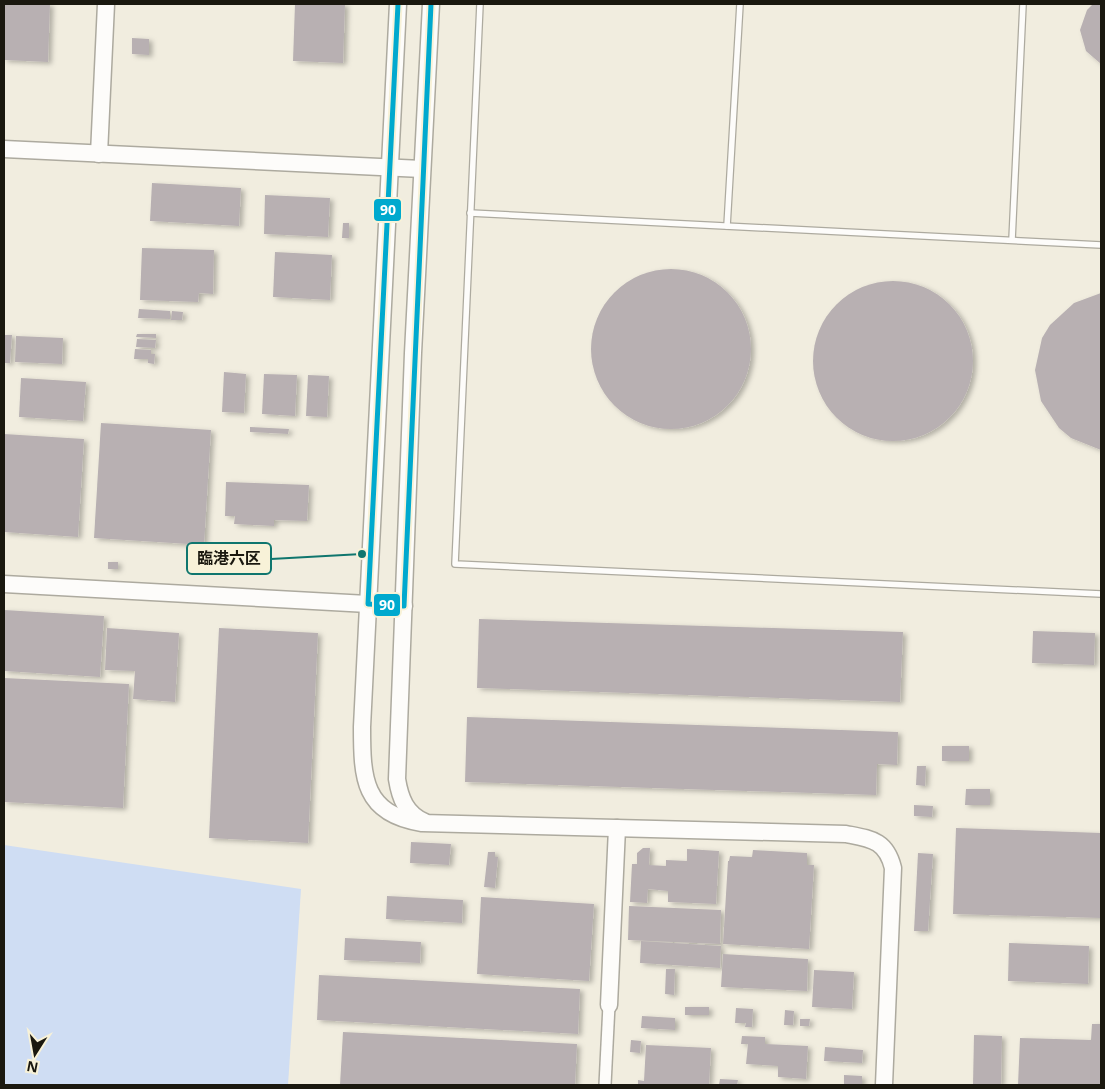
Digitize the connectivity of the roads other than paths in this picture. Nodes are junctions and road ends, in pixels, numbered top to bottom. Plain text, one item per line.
1 (106, 4) edge
2 (398, 4) edge
3 (431, 4) edge
4 (480, 4) edge
5 (740, 4) edge
6 (1023, 4) edge
7 (4, 149) edge
8 (99, 154) junction
9 (390, 167) junction
10 (422, 169) junction
11 (470, 213) junction
12 (727, 226) junction
13 (1012, 240) junction
14 (1101, 245) edge
15 (4, 584) edge
16 (1101, 594) edge
17 (368, 604) junction
18 (404, 606) junction
19 (429, 823) junction
20 (618, 828) junction
21 (609, 1005) joint
22 (605, 1085) edge
23 (884, 1085) edge

1 - 8 street
2 - 9 street
3 - 10 street
4 - 11 lane
5 - 12 lane
6 - 13 lane
7 - 8 street
8 - 9 street
9 - 10 street
9 - 17 street
10 - 18 street
11 - 12 lane
11 - 16 lane
12 - 13 lane
13 - 14 lane
15 - 17 street
17 - 18 street
17 - 19 street
18 - 19 street
19 - 20 street
20 - 21 street
20 - 23 street
21 - 22 street

